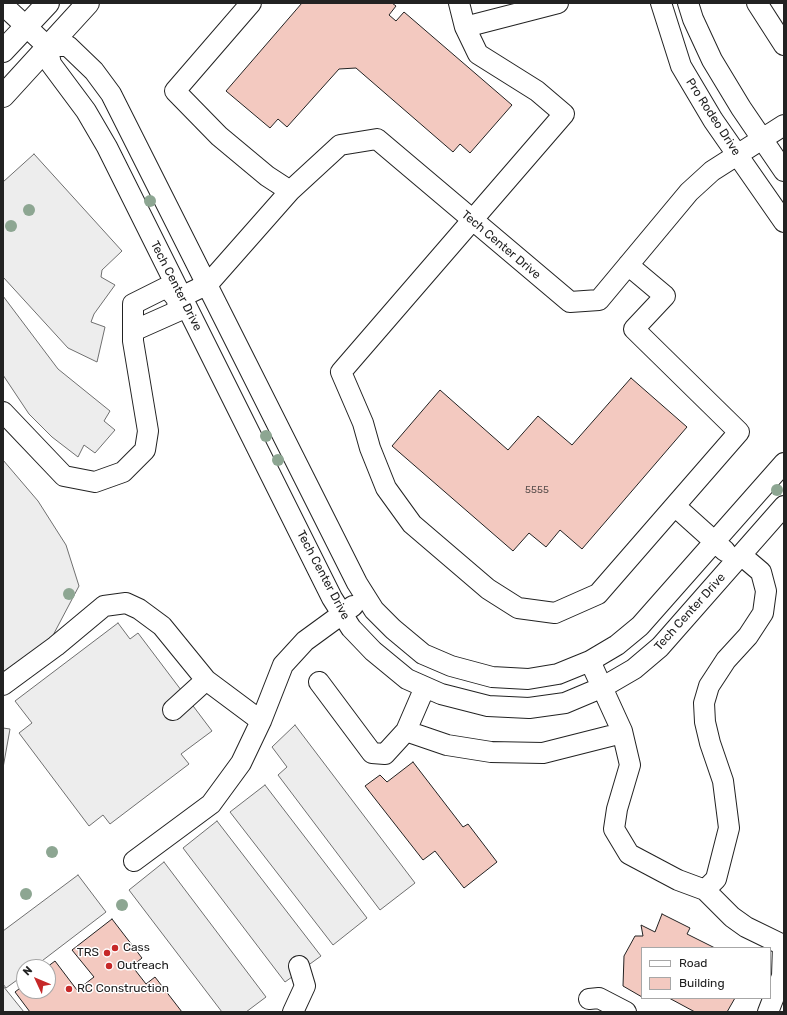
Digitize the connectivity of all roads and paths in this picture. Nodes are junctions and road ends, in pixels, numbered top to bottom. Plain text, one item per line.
1 (48, 3) edge
2 (88, 3) edge
3 (251, 3) edge
4 (459, 3) edge
5 (558, 3) edge
6 (661, 3) edge
7 (688, 3) edge
8 (757, 3) edge
9 (3, 5) edge
10 (26, 27) junction
11 (465, 27) junction
12 (784, 45) edge
13 (47, 46) junction
14 (3, 51) edge
15 (3, 96) edge
16 (784, 125) edge
17 (762, 139) junction
18 (738, 156) junction
19 (784, 171) edge
20 (290, 191) junction
21 (473, 220) junction
22 (784, 222) edge
23 (628, 265) junction
24 (208, 284) junction
25 (180, 298) junction
26 (3, 412) edge
27 (784, 463) edge
28 (784, 506) edge
29 (676, 507) junction
30 (715, 542) junction
31 (738, 557) junction
32 (366, 597) junction
33 (342, 613) junction
34 (590, 661) junction
35 (206, 680) junction
36 (319, 682) dead end
37 (3, 685) edge
38 (425, 687) junction
39 (603, 687) junction
40 (173, 710) dead end
41 (261, 721) junction
42 (406, 731) junction
43 (622, 733) junction
44 (134, 861) dead end
45 (705, 890) junction
46 (299, 966) dead end
47 (589, 999) dead end
48 (293, 1012) edge
49 (626, 1012) edge
50 (768, 1012) edge

1 - 10 main road
2 - 13 main road
3 - 20 street
4 - 11 street
5 - 11 street
6 - 18 street, Pro Rodeo Drive
7 - 17 street
8 - 12 street
9 - 10 street
10 - 13 street
10 - 14 main road
11 - 21 street
13 - 15 main road
13 - 24 street
13 - 25 street, Tech Center Drive
16 - 17 street, Tech Center Drive
17 - 18 street, Tech Center Drive
17 - 19 street
18 - 22 street, Pro Rodeo Drive
18 - 23 street, Tech Center Drive
20 - 21 street, Tech Center Drive
20 - 24 street, Tech Center Drive
21 - 23 street, Tech Center Drive
21 - 29 street
23 - 29 street
24 - 25 street
24 - 32 street
25 - 26 street
25 - 33 street, Tech Center Drive
27 - 30 street
28 - 31 street, Tech Center Drive
29 - 30 street
30 - 31 street
30 - 34 street
31 - 39 street, Tech Center Drive
31 - 45 street
32 - 33 street
32 - 34 street
33 - 38 street, Tech Center Drive
33 - 41 street
34 - 39 street
35 - 37 street
35 - 40 street
35 - 41 street
36 - 42 street
38 - 39 street, Tech Center Drive
38 - 42 street
39 - 43 street
41 - 44 street
42 - 43 street
43 - 45 street
45 - 50 street
46 - 48 street
47 - 49 street

